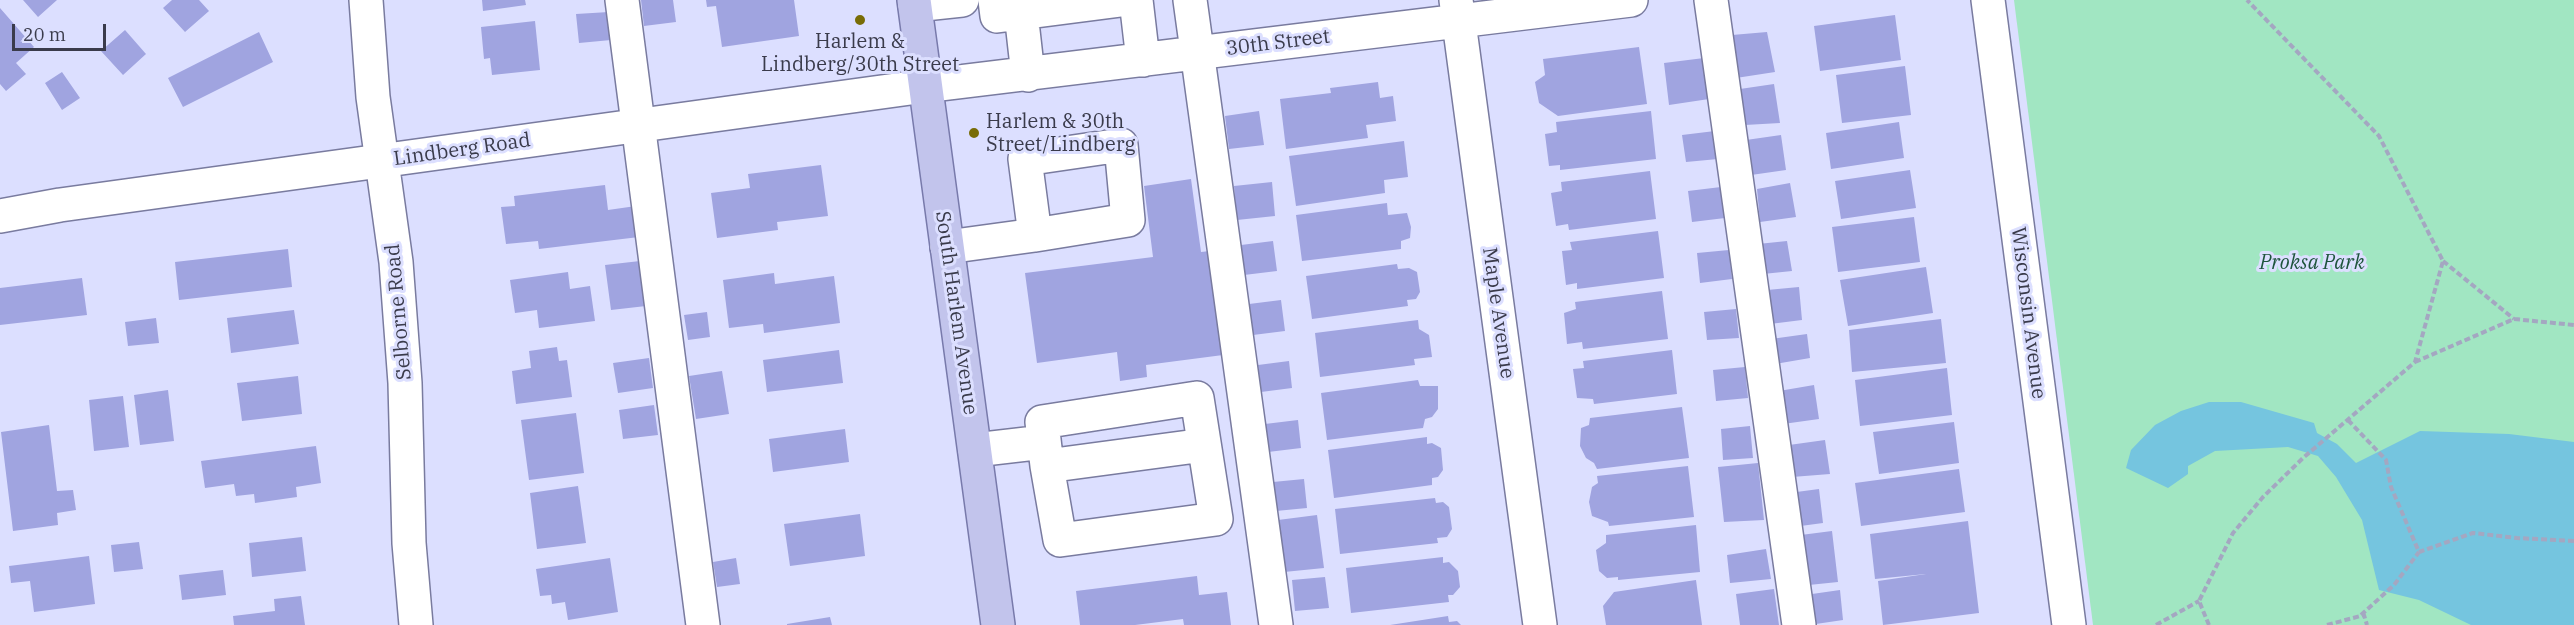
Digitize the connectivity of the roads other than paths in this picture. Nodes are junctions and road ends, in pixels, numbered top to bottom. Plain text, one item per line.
1 (366, 0) edge
2 (622, 0) edge
3 (962, 0) edge
4 (1121, 0) edge
5 (1136, 0) edge
6 (1190, 0) edge
7 (1631, 0) edge
8 (1711, 0) edge
9 (1988, 0) edge
10 (1086, 2) edge
11 (915, 3) edge
12 (1008, 6) edge
13 (1458, 10) edge
14 (1197, 53) junction
15 (1143, 60) junction
16 (1028, 75) junction
17 (925, 86) junction
18 (638, 125) junction
19 (382, 161) junction
20 (0, 216) edge
21 (1035, 235) dead end
22 (947, 247) junction
23 (1044, 443) junction
24 (1204, 445) junction
25 (975, 450) junction
26 (416, 625) edge
27 (703, 625) edge
28 (999, 625) edge
29 (1276, 625) edge
30 (1540, 625) edge
31 (1799, 625) edge
32 (2069, 625) edge

1 - 19 street, Selborne Road
2 - 18 street
3 - 11 street
4 - 10 street
5 - 15 street
6 - 14 street
7 - 13 street, 30th Street
8 - 31 street
9 - 32 street, Wisconsin Avenue
10 - 12 street
11 - 17 main road, South Harlem Avenue
12 - 16 street
13 - 14 street, 30th Street
13 - 30 street, Maple Avenue
14 - 15 street, 30th Street
14 - 29 street
15 - 16 street, 30th Street
16 - 17 street, 30th Street
17 - 18 street, Lindberg Road
17 - 22 main road, South Harlem Avenue
18 - 19 street, Lindberg Road
18 - 27 street
19 - 20 street, Lindberg Road
19 - 26 street, Selborne Road
21 - 22 street
22 - 25 main road, South Harlem Avenue
23 - 24 street
23 - 24 street
23 - 24 street
23 - 25 street
25 - 28 main road, South Harlem Avenue

